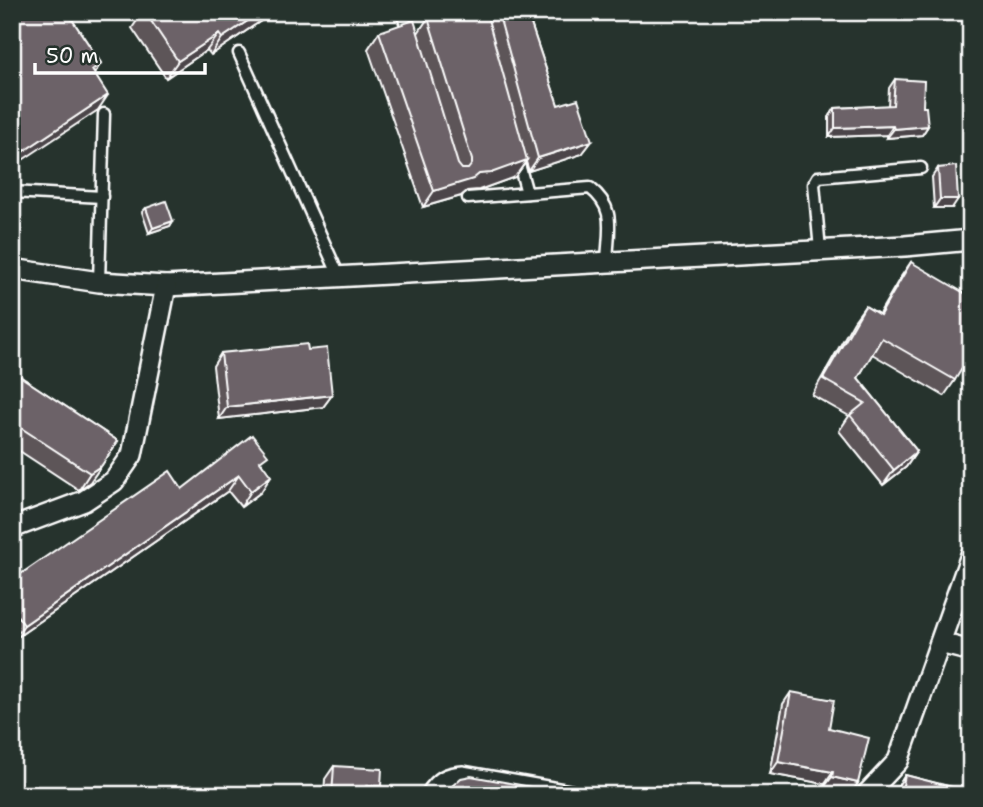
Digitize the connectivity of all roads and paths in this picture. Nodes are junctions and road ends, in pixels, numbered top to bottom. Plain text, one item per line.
1 (401, 12) edge
2 (413, 51) edge
3 (239, 53) dead end
4 (104, 114) edge
5 (513, 141) edge
6 (921, 168) dead end
7 (12, 192) edge
8 (527, 193) junction
9 (102, 197) junction
10 (468, 198) edge
11 (971, 240) edge
12 (820, 250) junction
13 (607, 262) junction
14 (12, 268) edge
15 (339, 276) junction
16 (99, 282) junction
17 (166, 286) junction
18 (12, 528) edge
19 (971, 555) edge
20 (940, 643) junction
21 (971, 652) edge
22 (559, 794) edge
23 (431, 795) edge
24 (866, 795) edge

1 - 2 lane
3 - 15 lane
4 - 9 lane
5 - 8 lane
6 - 12 lane
7 - 9 lane
8 - 10 lane
8 - 13 lane
9 - 16 lane
11 - 12 street
12 - 13 street
13 - 15 street
14 - 16 street
15 - 17 street
16 - 17 street
17 - 18 street
19 - 20 street
20 - 21 street
20 - 24 street
22 - 23 street

